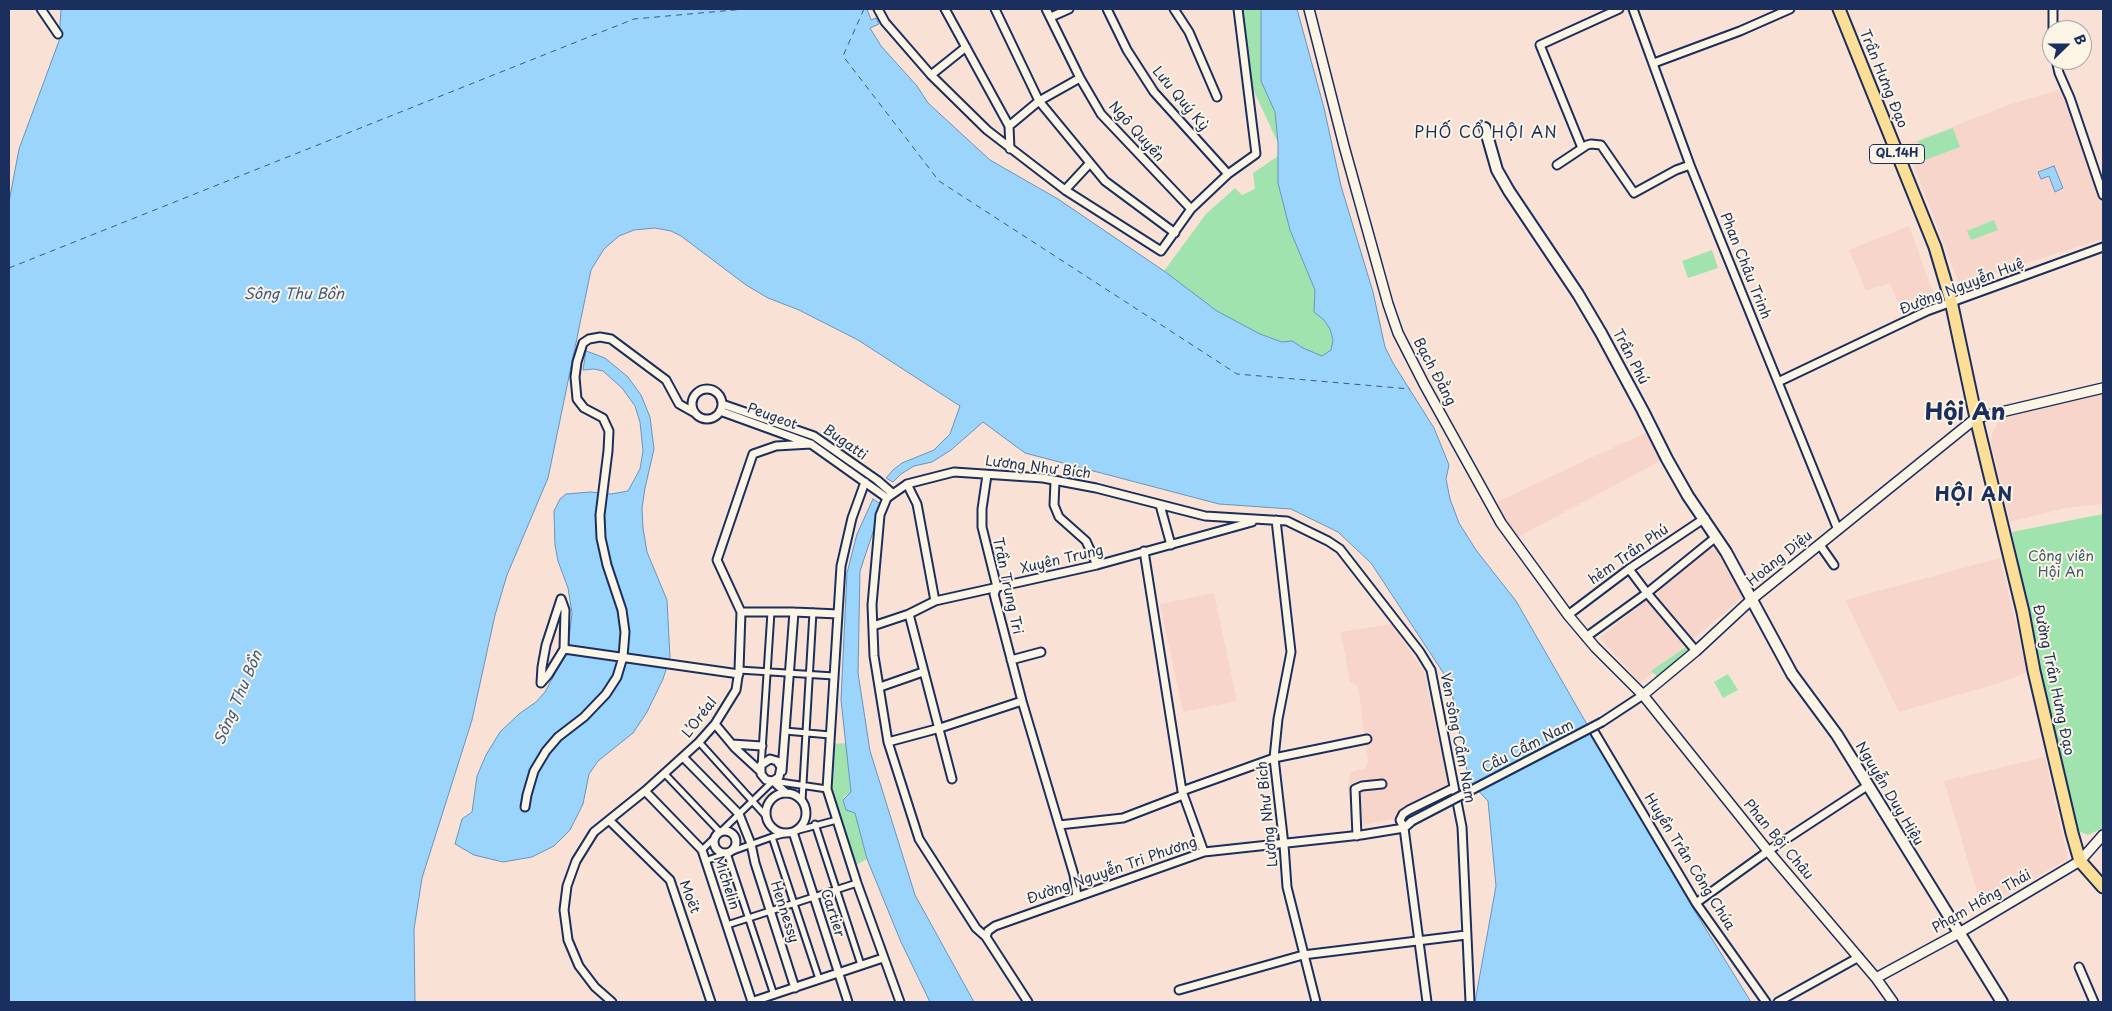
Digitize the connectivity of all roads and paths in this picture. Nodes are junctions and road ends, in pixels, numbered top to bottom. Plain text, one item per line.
1 (41, 9) edge
2 (878, 9) edge
3 (945, 9) edge
4 (995, 9) edge
5 (1046, 9) edge
6 (1069, 9) edge
7 (1107, 9) edge
8 (1174, 9) edge
9 (1238, 9) edge
10 (1308, 9) edge
11 (1619, 9) edge
12 (1634, 9) edge
13 (1790, 9) edge
14 (1839, 9) edge
15 (1050, 17) junction
16 (58, 34) dead end
17 (966, 47) junction
18 (1654, 63) junction
19 (2058, 70) edge
20 (931, 75) junction
21 (1080, 78) junction
22 (1217, 97) dead end
23 (1039, 101) junction
24 (1009, 126) junction
25 (1485, 128) dead end
26 (1582, 148) junction
27 (1010, 149) junction
28 (1090, 163) junction
29 (1557, 165) dead end
30 (1690, 165) junction
31 (1228, 174) junction
32 (1065, 190) junction
33 (2103, 195) edge
34 (1191, 209) junction
35 (1175, 233) junction
36 (2103, 247) edge
37 (1951, 301) junction
38 (1778, 382) junction
39 (2103, 388) edge
40 (722, 404) junction
41 (720, 412) junction
42 (695, 413) junction
43 (1976, 418) junction
44 (810, 444) junction
45 (987, 475) junction
46 (1055, 481) junction
47 (865, 482) junction
48 (907, 484) junction
49 (890, 496) junction
50 (1160, 505) junction
51 (1705, 518) junction
52 (1276, 520) junction
53 (1257, 521) junction
54 (1838, 530) junction
55 (1716, 537) junction
56 (1171, 545) junction
57 (1820, 545) junction
58 (1144, 551) junction
59 (1097, 565) junction
60 (1834, 565) dead end
61 (1629, 569) junction
62 (997, 587) junction
63 (1647, 593) junction
64 (1752, 599) junction
65 (935, 601) junction
66 (741, 612) junction
67 (770, 612) junction
68 (794, 612) junction
69 (813, 612) junction
70 (838, 614) junction
71 (908, 614) junction
72 (1568, 615) junction
73 (873, 626) junction
74 (1586, 636) junction
75 (564, 649) junction
76 (1696, 650) junction
77 (1040, 652) dead end
78 (622, 657) junction
79 (1011, 660) junction
80 (739, 672) junction
81 (767, 672) junction
82 (923, 672) junction
83 (789, 674) junction
84 (810, 674) junction
85 (834, 676) junction
86 (880, 687) junction
87 (1643, 695) junction
88 (1022, 701) junction
89 (1602, 722) joint
90 (715, 724) junction
91 (940, 728) junction
92 (785, 731) junction
93 (806, 733) junction
94 (1595, 733) dead end
95 (830, 735) junction
96 (1367, 738) dead end
97 (699, 742) junction
98 (888, 742) junction
99 (732, 744) junction
100 (762, 746) junction
101 (683, 757) junction
102 (1274, 758) junction
103 (782, 770) junction
104 (760, 771) junction
105 (664, 773) junction
106 (952, 779) dead end
107 (773, 781) junction
108 (1382, 784) dead end
109 (803, 786) junction
110 (1867, 786) junction
111 (1454, 788) junction
112 (828, 789) junction
113 (645, 791) junction
114 (786, 793) junction
115 (1183, 793) junction
116 (753, 801) junction
117 (802, 801) junction
118 (525, 807) dead end
119 (739, 814) junction
120 (766, 815) junction
121 (837, 820) junction
122 (610, 821) junction
123 (815, 824) junction
124 (1059, 825) junction
125 (1404, 828) junction
126 (720, 832) junction
127 (793, 832) junction
128 (1357, 836) junction
129 (772, 837) junction
130 (2101, 841) edge
131 (751, 844) junction
132 (1284, 845) junction
133 (702, 850) junction
134 (1768, 851) junction
135 (1204, 852) junction
136 (727, 853) junction
137 (2080, 860) junction
138 (706, 861) junction
139 (857, 883) junction
140 (2103, 887) edge
141 (836, 889) junction
142 (814, 897) junction
143 (1077, 897) junction
144 (1696, 903) junction
145 (794, 904) junction
146 (770, 911) junction
147 (749, 918) junction
148 (727, 925) junction
149 (1959, 933) junction
150 (1466, 935) junction
151 (986, 937) junction
152 (1418, 940) junction
153 (1303, 955) junction
154 (1859, 957) junction
155 (883, 958) junction
156 (861, 965) junction
157 (2079, 966) dead end
158 (838, 973) junction
159 (1876, 978) junction
160 (819, 979) junction
161 (795, 988) junction
162 (1179, 990) dead end
163 (774, 995) junction
164 (612, 1002) edge
165 (711, 1002) edge
166 (751, 1002) edge
167 (848, 1002) edge
168 (900, 1002) edge
169 (1028, 1002) edge
170 (1316, 1002) edge
171 (1427, 1002) edge
172 (1470, 1002) edge
173 (1766, 1002) edge
174 (1778, 1002) edge
175 (1892, 1002) edge
176 (2002, 1002) edge
177 (2094, 1002) edge

1 - 16 street
2 - 20 street
3 - 17 street
4 - 23 street
5 - 15 street, Ngô Quyền
6 - 15 street
7 - 31 street, Lưu Quý Kỳ
8 - 22 street
9 - 31 street
10 - 72 street, Bạch Đằng
11 - 26 street
12 - 18 street, Phan Châu Trinh
13 - 18 street
14 - 37 main road, Trần Hưng Đạo / QL.14H
15 - 21 street, Ngô Quyền
17 - 20 street
17 - 24 street
18 - 30 street, Phan Châu Trinh
19 - 33 street
20 - 27 street
21 - 23 street
21 - 34 street, Ngô Quyền
23 - 24 street
23 - 28 street
24 - 27 street
25 - 51 main road, Trần Phú
26 - 29 street
26 - 30 street
27 - 32 street
28 - 32 street
28 - 35 street
30 - 38 street, Phan Châu Trinh
31 - 34 street
32 - 35 street
34 - 35 street
36 - 37 street, Đường Nguyễn Huệ
37 - 38 street, Đường Nguyễn Huệ
37 - 43 main road, Đường Trần Hưng Đạo / QL.14H
38 - 54 street, Phan Châu Trinh
39 - 43 street
40 - 41 street
40 - 42 street
40 - 49 street, Bugatti
41 - 42 street
41 - 44 street, Peugeot
42 - 78 street
43 - 54 street, Hoàng Diệu
43 - 137 main road, Đường Trần Hưng Đạo / QL.14H
44 - 47 street, Peugeot
44 - 66 street, L’Oréal
45 - 46 street, Lương Như Bích
45 - 48 street, Lương Như Bích
45 - 62 street, Trần Trung Tri
46 - 50 street, Lương Như Bích
46 - 59 street
47 - 49 street, Peugeot
47 - 70 street
48 - 49 street, Lương Như Bích
48 - 65 street
49 - 73 street
50 - 53 street, Lương Như Bích
50 - 56 street
51 - 55 main road, Trần Phú
51 - 61 street, hẻm Trần Phú
52 - 53 street, Lương Như Bích
52 - 102 street, Lương Như Bích
52 - 111 street, Ven sông Cẩm Nam
53 - 56 street, Xuyên Trung
54 - 57 street, Hoàng Diệu
55 - 63 street
55 - 64 main road, Trần Phú
56 - 58 street, Xuyên Trung
57 - 60 street
57 - 64 street, Hoàng Diệu
58 - 59 street, Xuyên Trung
58 - 115 street
59 - 62 street, Xuyên Trung
61 - 63 street
61 - 72 street, hẻm Trần Phú
62 - 65 street, Xuyên Trung
62 - 79 street, Trần Trung Tri
63 - 74 street
63 - 76 street
64 - 76 street, Hoàng Diệu
64 - 110 main road, Nguyễn Duy Hiệu
65 - 71 street, Xuyên Trung
66 - 67 street
66 - 80 street, L’Oréal
67 - 68 street
67 - 81 street
68 - 69 street
68 - 83 street
69 - 70 street
69 - 84 street
70 - 85 street
71 - 73 street, Xuyên Trung
71 - 82 street
72 - 74 street, Bạch Đằng
73 - 86 street
74 - 87 street, Bạch Đằng
75 - 75 street
75 - 78 street
76 - 87 street, Hoàng Diệu
77 - 79 street
78 - 80 street
78 - 118 street
79 - 88 street, Trần Trung Tri
80 - 81 street
80 - 90 street, L’Oréal
81 - 83 street
81 - 100 street
82 - 86 street
82 - 91 street
83 - 84 street
83 - 92 street
84 - 85 street
84 - 93 street
85 - 95 street
86 - 98 street
87 - 89 street, Hoàng Diệu
87 - 134 street, Phan Bội Châu
88 - 91 street
88 - 124 street, Trần Trung Tri
89 - 125 street, Cầu Cẩm Nam, bridge
90 - 97 street, L’Oréal
90 - 99 street
91 - 98 street
91 - 106 street
92 - 93 street
92 - 103 street
93 - 95 street
93 - 109 street
94 - 144 street, Huyền Trân Công Chúa
95 - 112 street
96 - 102 street
97 - 101 street, L’Oréal
97 - 116 street
98 - 151 street
99 - 100 street
99 - 104 street
100 - 104 street
101 - 105 street, L’Oréal
101 - 119 street
102 - 115 street
102 - 132 street, Lương Như Bích
103 - 104 street
103 - 107 street
104 - 107 street
105 - 113 street, L’Oréal
105 - 126 street
107 - 109 street
107 - 114 street
107 - 116 street
108 - 128 street
109 - 112 street
109 - 117 street
110 - 134 street
110 - 149 main road, Nguyễn Duy Hiệu
111 - 125 street
111 - 150 street, Ven sông Cẩm Nam
112 - 121 street
113 - 122 street, L’Oréal
113 - 133 street, Michelin
114 - 117 street
114 - 120 street
115 - 124 street
115 - 135 street
116 - 119 street
116 - 120 street
117 - 127 street
119 - 126 street
119 - 131 street, Hennessy
120 - 127 street
121 - 123 street
121 - 139 street
122 - 164 street, L’Oréal
122 - 165 street, Moët
123 - 127 street
123 - 141 street
124 - 143 street, Trần Trung Tri
125 - 128 street, Đường Nguyễn Tri Phương
125 - 152 street
126 - 133 street
126 - 136 street
126 - 136 street
127 - 129 street
127 - 142 street, Cartier
128 - 132 street, Đường Nguyễn Tri Phương
129 - 131 street
129 - 145 street
130 - 137 street, Phạm Hồng Thái
131 - 138 street
131 - 146 street, Hennessy
132 - 135 street, Đường Nguyễn Tri Phương
132 - 153 street, Lương Như Bích
133 - 138 street, Michelin
134 - 144 street
134 - 154 street, Phan Bội Châu
135 - 143 street, Đường Nguyễn Tri Phương
136 - 147 street
137 - 140 main road, QL.14H
137 - 149 street, Phạm Hồng Thái
138 - 148 street, Michelin
139 - 141 street
139 - 155 street
141 - 142 street
141 - 156 street
142 - 145 street
142 - 158 street, Cartier
143 - 151 street, Đường Nguyễn Tri Phương
144 - 173 street, Huyền Trân Công Chúa
145 - 146 street
145 - 160 street
146 - 147 street
146 - 161 street, Hennessy
147 - 148 street
147 - 163 street
148 - 166 street, Michelin
149 - 159 street, Phạm Hồng Thái
149 - 176 main road, Nguyễn Duy Hiệu
150 - 152 street
150 - 172 street, Ven sông Cẩm Nam
151 - 169 street
152 - 153 street
152 - 171 street
153 - 162 street
153 - 170 street, Lương Như Bích
154 - 159 street, Phan Bội Châu
154 - 174 street
155 - 156 street
155 - 168 street
156 - 158 street
157 - 177 street
158 - 160 street
158 - 167 street, Cartier
159 - 175 street, Phan Bội Châu
160 - 161 street
161 - 163 street
163 - 166 street

